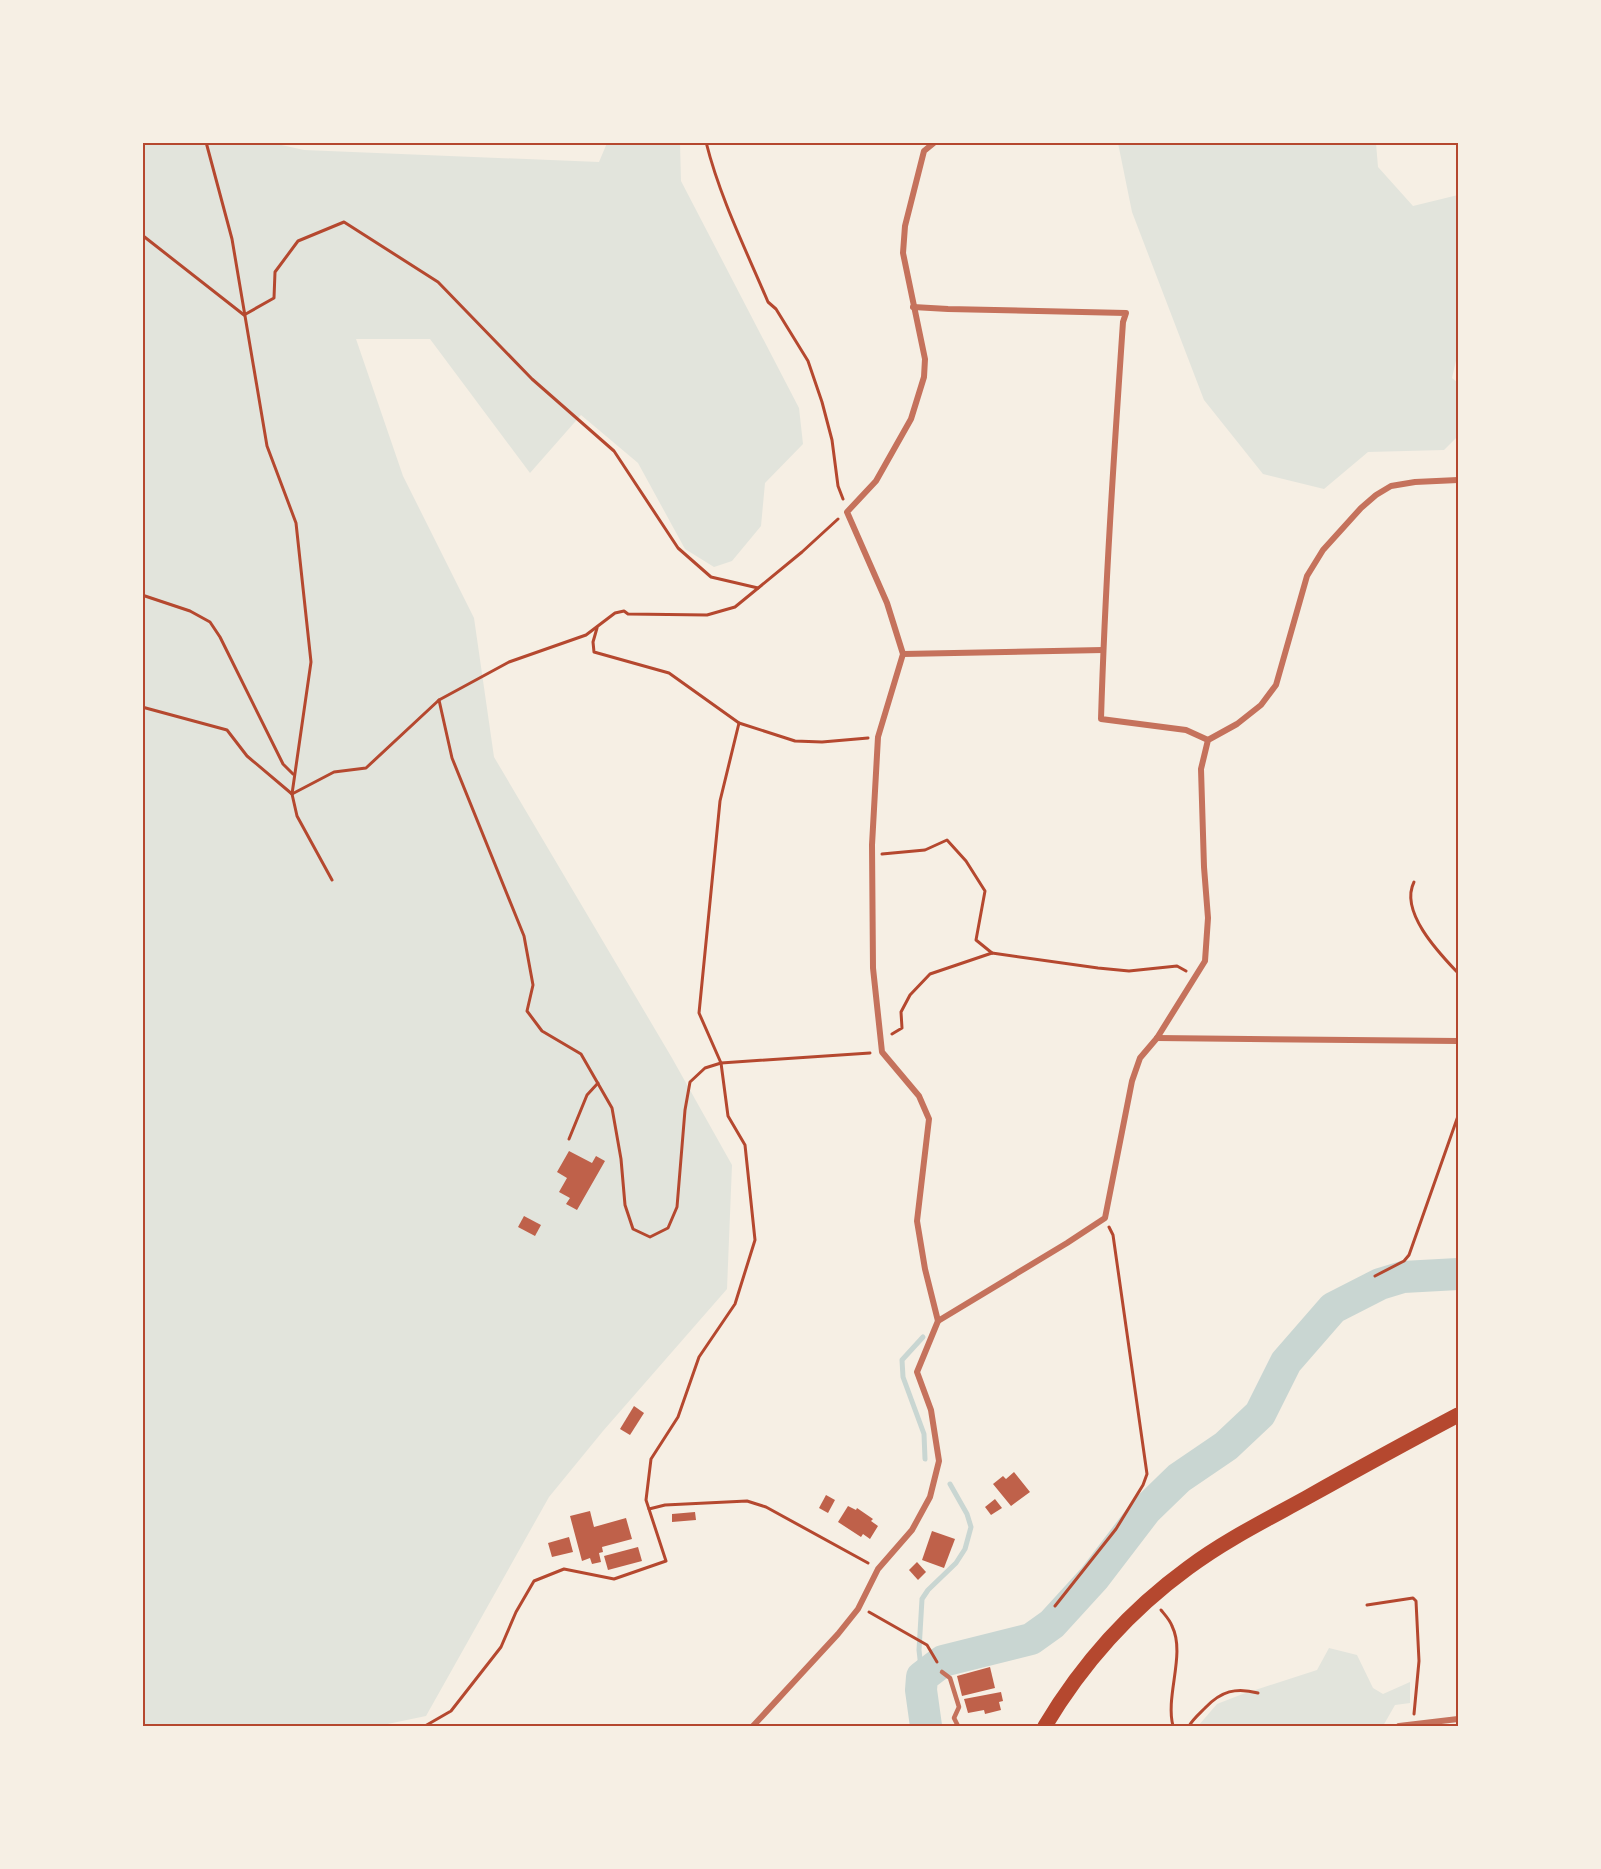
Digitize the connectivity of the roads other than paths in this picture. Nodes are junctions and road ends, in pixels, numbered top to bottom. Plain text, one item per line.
1 (936, 142) edge
2 (914, 307) junction
3 (1458, 480) edge
4 (1103, 650) junction
5 (903, 654) junction
6 (1208, 740) junction
7 (1158, 1038) junction
8 (1458, 1041) edge
9 (938, 1321) junction
10 (1458, 1415) edge
11 (942, 1672) dead end
12 (1458, 1719) edge
13 (753, 1726) edge
14 (958, 1726) edge
15 (1045, 1726) edge
16 (1399, 1726) edge

1 - 2 street
2 - 4 street
2 - 5 street
3 - 6 street
4 - 5 street
4 - 6 street
5 - 9 street
6 - 7 street
7 - 8 street
7 - 9 street
9 - 13 street
10 - 15 main road
11 - 14 lane
12 - 16 street

